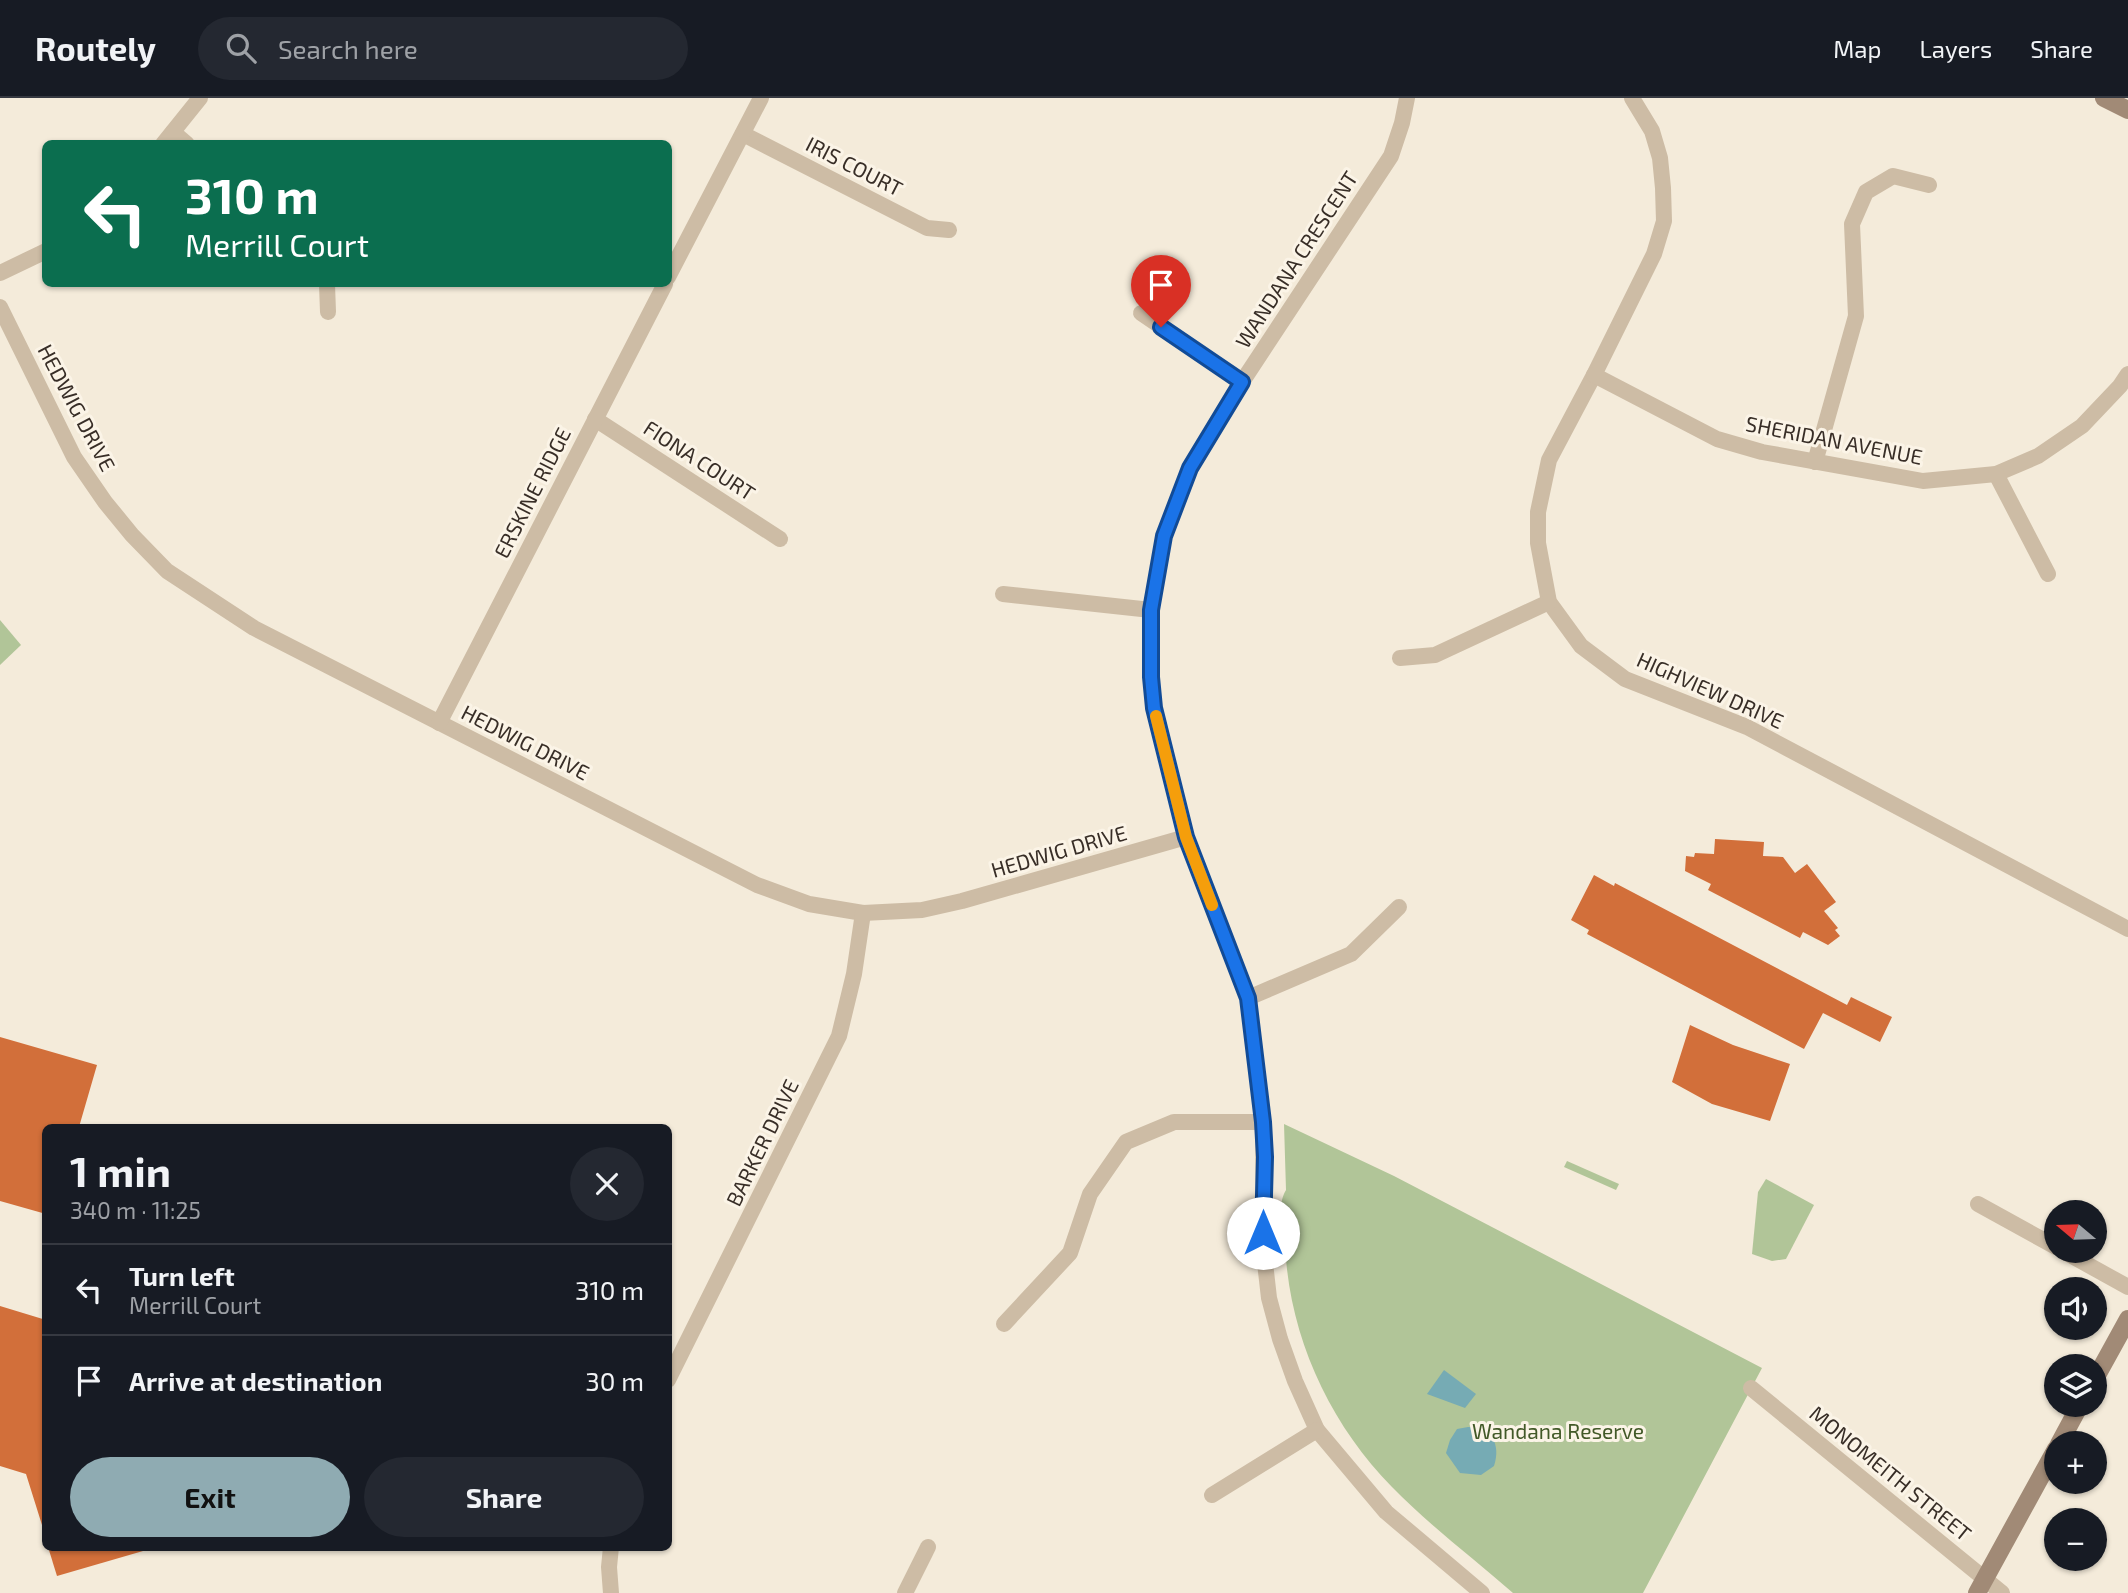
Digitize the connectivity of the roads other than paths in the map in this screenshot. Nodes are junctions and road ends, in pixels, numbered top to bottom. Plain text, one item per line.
1 (200, 98) edge
2 (761, 98) edge
3 (1407, 98) edge
4 (1632, 98) edge
5 (2104, 98) edge
6 (2128, 110) edge
7 (743, 134) junction
8 (168, 138) edge
9 (1929, 186) dead end
10 (949, 230) dead end
11 (42, 253) edge
12 (672, 269) edge
13 (0, 273) edge
14 (327, 287) edge
15 (663, 287) edge
16 (0, 307) edge
17 (328, 312) dead end
18 (1141, 313) dead end
19 (2128, 374) edge
20 (1594, 375) junction
21 (1242, 382) junction
22 (595, 419) junction
23 (1815, 462) junction
24 (1996, 474) junction
25 (780, 539) dead end
26 (2048, 574) dead end
27 (1003, 594) dead end
28 (1549, 602) junction
29 (1151, 610) junction
30 (1400, 658) dead end
31 (439, 723) junction
32 (1186, 837) junction
33 (1399, 907) dead end
34 (863, 913) junction
35 (2128, 929) edge
36 (1248, 998) junction
37 (1263, 1122) junction
38 (1978, 1204) dead end
39 (2044, 1241) edge
40 (2086, 1264) edge
41 (2128, 1287) edge
42 (2128, 1319) edge
43 (1004, 1324) dead end
44 (2107, 1357) edge
45 (672, 1372) edge
46 (1751, 1388) dead end
47 (1317, 1430) junction
48 (2044, 1471) edge
49 (1212, 1495) dead end
50 (928, 1547) dead end
51 (611, 1551) edge
52 (1981, 1586) edge
53 (611, 1593) edge
54 (905, 1593) edge
55 (1482, 1593) edge
56 (2002, 1593) edge

1 - 8 street
2 - 7 street
3 - 21 street, WANDANA CRESCENT
4 - 20 street, HIGHVIEW DRIVE
5 - 6 main road
7 - 10 street, IRIS COURT
7 - 12 street
9 - 23 street
11 - 13 street
14 - 17 street
15 - 22 street, ERSKINE RIDGE
16 - 31 street, HEDWIG DRIVE
18 - 21 street
19 - 24 street, SHERIDAN AVENUE
20 - 23 street, SHERIDAN AVENUE
20 - 28 street, HIGHVIEW DRIVE
21 - 29 street, WANDANA CRESCENT
22 - 25 street, FIONA COURT
22 - 31 street, ERSKINE RIDGE
23 - 24 street, SHERIDAN AVENUE
24 - 26 street
27 - 29 street
28 - 30 street
28 - 35 street, HIGHVIEW DRIVE
29 - 32 street, WANDANA CRESCENT
31 - 34 street, HEDWIG DRIVE
32 - 34 street, HEDWIG DRIVE
32 - 36 street, WANDANA CRESCENT
33 - 36 street
34 - 45 street, BARKER DRIVE
36 - 37 street, WANDANA CRESCENT
37 - 43 street
37 - 47 street, WANDANA CRESCENT
38 - 39 street
40 - 41 street
42 - 44 main road
46 - 52 street, MONOMEITH STREET
47 - 49 street
47 - 55 street, WANDANA CRESCENT
48 - 52 main road
50 - 54 street
51 - 53 street
52 - 56 street, MONOMEITH STREET

